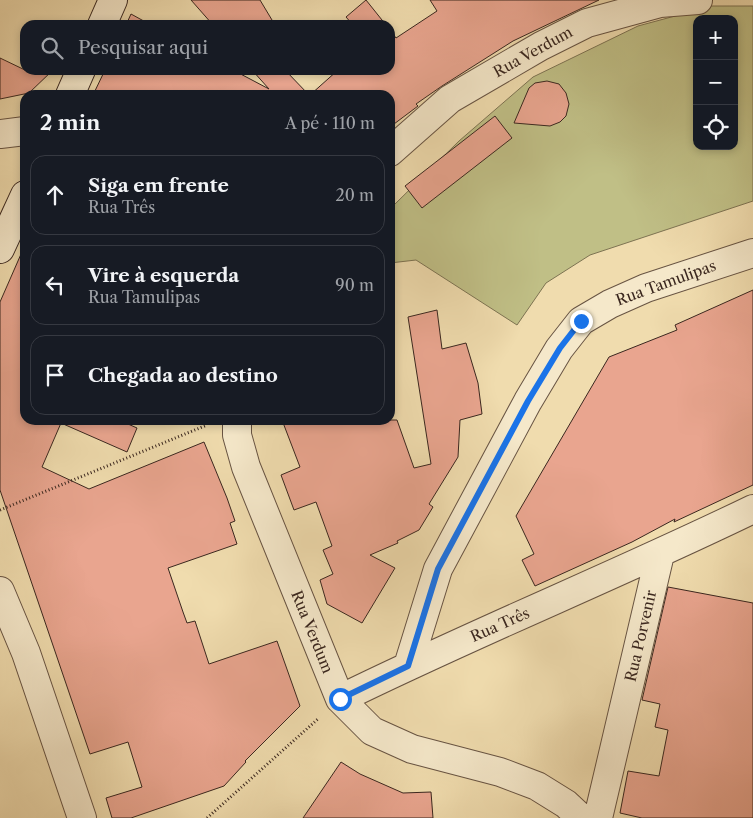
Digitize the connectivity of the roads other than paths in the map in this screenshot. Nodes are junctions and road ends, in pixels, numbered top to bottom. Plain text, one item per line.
1 (113, 0) edge
2 (698, 0) edge
3 (104, 20) edge
4 (80, 75) edge
5 (72, 90) edge
6 (20, 132) edge
7 (0, 134) edge
8 (395, 148) edge
9 (20, 206) edge
10 (0, 249) edge
11 (753, 252) edge
12 (237, 425) edge
13 (753, 509) edge
14 (660, 554) junction
15 (0, 590) edge
16 (408, 666) junction
17 (340, 699) junction
18 (82, 818) edge
19 (581, 818) edge
20 (598, 818) edge

1 - 3 street
2 - 8 street, Rua Verdum
4 - 5 street
6 - 7 street
9 - 10 street
11 - 16 street, Rua Tamulipas
12 - 17 street, Rua Verdum
13 - 14 street
14 - 16 street, Rua Três
14 - 20 street, Rua Porvenir
15 - 18 street
16 - 17 street, Rua Três
17 - 19 street, Rua Verdum

